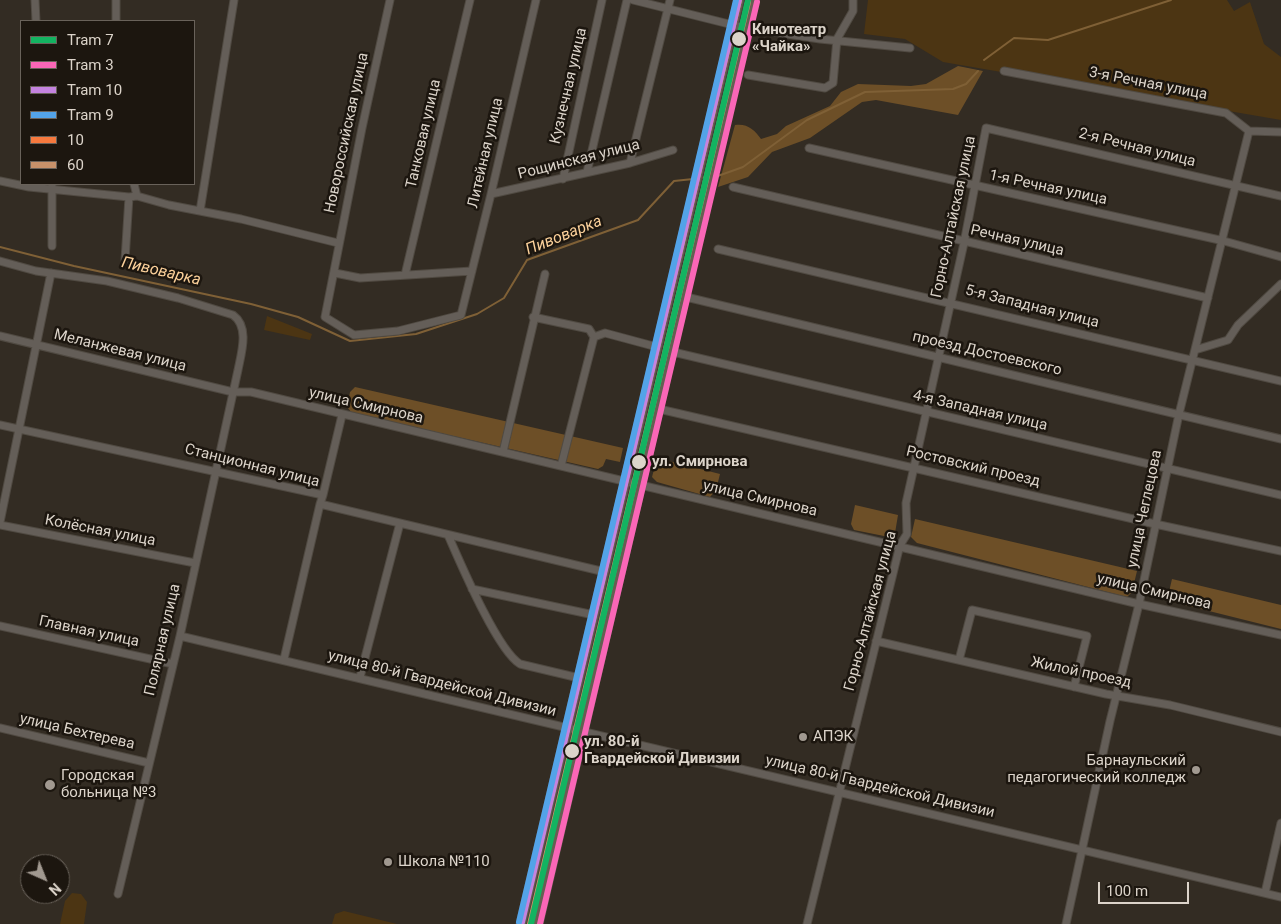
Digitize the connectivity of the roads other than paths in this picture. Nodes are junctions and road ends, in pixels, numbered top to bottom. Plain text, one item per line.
1 (35, 0) edge
2 (116, 0) edge
3 (234, 0) edge
4 (390, 0) edge
5 (470, 0) edge
6 (536, 0) edge
7 (602, 0) edge
8 (627, 0) edge
9 (632, 0) edge
10 (670, 0) edge
11 (739, 0) edge
12 (754, 0) edge
13 (853, 0) edge
14 (668, 8) junction
15 (36, 20) edge
16 (116, 20) edge
17 (733, 25) junction
18 (749, 27) junction
19 (837, 39) junction
20 (910, 48) dead end
21 (1004, 71) dead end
22 (748, 75) dead end
23 (986, 128) joint
24 (1249, 131) junction
25 (1281, 132) edge
26 (809, 148) dead end
27 (673, 150) dead end
28 (630, 163) junction
29 (586, 172) junction
30 (563, 179) junction
31 (0, 181) edge
32 (20, 183) edge
33 (134, 185) edge
34 (52, 186) edge
35 (974, 186) junction
36 (1236, 186) junction
37 (733, 187) dead end
38 (491, 194) junction
39 (1281, 196) edge
40 (133, 197) junction
41 (200, 211) junction
42 (1224, 241) junction
43 (338, 243) junction
44 (964, 243) junction
45 (52, 246) dead end
46 (718, 249) dead end
47 (1281, 256) edge
48 (125, 260) dead end
49 (0, 261) edge
50 (472, 270) junction
51 (335, 272) junction
52 (51, 273) junction
53 (544, 274) dead end
54 (405, 275) junction
55 (1281, 284) edge
56 (686, 297) junction
57 (1208, 298) junction
58 (951, 302) junction
59 (533, 316) junction
60 (0, 336) edge
61 (594, 337) junction
62 (36, 345) junction
63 (657, 347) junction
64 (1195, 350) junction
65 (673, 352) junction
66 (938, 357) junction
67 (1193, 360) junction
68 (1281, 381) edge
69 (233, 392) junction
70 (659, 409) junction
71 (925, 413) junction
72 (1179, 414) junction
73 (342, 415) junction
74 (0, 425) edge
75 (20, 430) junction
76 (1281, 439) edge
77 (503, 452) junction
78 (562, 466) junction
79 (915, 467) junction
80 (1167, 469) junction
81 (215, 470) junction
82 (625, 482) junction
83 (641, 485) junction
84 (1281, 495) edge
85 (323, 496) junction
86 (320, 504) junction
87 (0, 523) edge
88 (400, 523) junction
89 (1155, 524) junction
90 (448, 535) junction
91 (900, 545) junction
92 (1281, 551) edge
93 (195, 563) junction
94 (605, 572) junction
95 (472, 589) junction
96 (1139, 604) junction
97 (594, 615) junction
98 (0, 626) edge
99 (1281, 635) edge
100 (180, 636) junction
101 (876, 641) junction
102 (284, 659) junction
103 (959, 660) junction
104 (173, 664) junction
105 (360, 677) junction
106 (579, 678) junction
107 (1074, 687) junction
108 (1116, 696) junction
109 (0, 728) edge
110 (567, 729) junction
111 (1281, 732) edge
112 (583, 733) junction
113 (149, 763) junction
114 (838, 790) junction
115 (1281, 823) edge
116 (1082, 850) junction
117 (1265, 893) junction
118 (118, 894) dead end
119 (1281, 897) edge
120 (521, 924) edge
121 (538, 924) edge
122 (807, 924) edge
123 (1066, 924) edge

1 - 15 street
2 - 16 street
3 - 41 street
4 - 43 street, Новороссийская улица
5 - 54 street, Танковая улица
6 - 38 street, Литейная улица
7 - 30 street, Кузнечная улица
8 - 29 street
9 - 14 street
10 - 14 street
11 - 17 main road
12 - 18 main road
13 - 19 street
14 - 17 street
14 - 28 street
17 - 18 street
17 - 63 main road
18 - 19 street
18 - 56 main road
19 - 20 street
19 - 22 street
21 - 24 street, 3-я Речная улица
23 - 35 street, Горно-Алтайская улица
23 - 36 street, 2-я Речная улица
24 - 25 street
24 - 36 street, улица Чеглецова
26 - 35 street, 1-я Речная улица
27 - 28 street, Рощинская улица
28 - 29 street, Рощинская улица
29 - 30 street, Рощинская улица
30 - 38 street, Рощинская улица
31 - 32 street
33 - 40 street
34 - 40 street
34 - 45 street
35 - 42 street, 1-я Речная улица
35 - 44 street, Горно-Алтайская улица
36 - 39 street, 2-я Речная улица
36 - 42 street, улица Чеглецова
37 - 44 street, Речная улица
38 - 50 street, Литейная улица
40 - 41 street
40 - 48 street
41 - 43 street
42 - 47 street, 1-я Речная улица
42 - 57 street, улица Чеглецова
43 - 51 street, Новороссийская улица
44 - 57 street, Речная улица
44 - 58 street, Горно-Алтайская улица
46 - 58 street, 5-я Западная улица
49 - 52 street, Полярная улица
50 - 51 street, Литейная улица
50 - 54 street
51 - 54 street
52 - 62 street
52 - 69 street, Полярная улица
53 - 59 street
55 - 64 street
56 - 65 main road
56 - 66 street, проезд Достоевского
57 - 64 street, улица Чеглецова
58 - 66 street, Горно-Алтайская улица
58 - 67 street, 5-я Западная улица
59 - 61 street
59 - 77 street
60 - 62 street, Меланжевая улица
61 - 63 street
61 - 78 street
62 - 69 street, Меланжевая улица
62 - 75 street
63 - 82 main road
64 - 67 street, улица Чеглецова
65 - 70 main road
65 - 71 street, 4-я Западная улица
66 - 71 street, Горно-Алтайская улица
66 - 72 street, проезд Достоевского
67 - 68 street, 5-я Западная улица
67 - 72 street, улица Чеглецова
69 - 73 street, улица Смирнова
69 - 81 street, Полярная улица
70 - 79 street, Ростовский проезд
70 - 83 main road
71 - 79 street, Горно-Алтайская улица
71 - 80 street, 4-я Западная улица
72 - 76 street, проезд Достоевского
72 - 80 street, улица Чеглецова
73 - 77 street, улица Смирнова
73 - 85 street
74 - 75 street, Станционная улица
75 - 81 street, Станционная улица
75 - 87 street
77 - 78 street, улица Смирнова
78 - 82 street, улица Смирнова
79 - 89 street, Ростовский проезд
79 - 91 street, Горно-Алтайская улица
80 - 84 street, 4-я Западная улица
80 - 89 street, улица Чеглецова
81 - 85 street, Станционная улица
81 - 93 street, Полярная улица
82 - 83 street, улица Смирнова
82 - 94 main road
83 - 91 street, улица Смирнова
83 - 112 main road
85 - 86 street, Станционная улица
86 - 88 street, Станционная улица
86 - 102 street
87 - 93 street, Колёсная улица
88 - 90 street, Станционная улица
88 - 105 street
89 - 92 street, Ростовский проезд
89 - 96 street, улица Чеглецова
90 - 94 street, Станционная улица
90 - 95 street
91 - 96 street, улица Смирнова
91 - 101 street, Горно-Алтайская улица
93 - 100 street, Полярная улица
94 - 97 main road
95 - 97 street
95 - 106 street
96 - 99 street, улица Смирнова
96 - 108 street, улица Чеглецова
97 - 106 main road
98 - 104 street, Главная улица
100 - 102 street, улица 80-й Гвардейской Дивизии
100 - 104 street, Полярная улица
101 - 103 street, Жилой проезд
101 - 114 street, Горно-Алтайская улица
102 - 105 street, улица 80-й Гвардейской Дивизии
103 - 107 street, Жилой проезд
103 - 107 street
104 - 113 street, Полярная улица
105 - 110 street, улица 80-й Гвардейской Дивизии
106 - 110 main road
107 - 108 street, Жилой проезд
108 - 111 street, Жилой проезд
108 - 116 street, улица Чеглецова
109 - 113 street, улица Бехтерева
110 - 112 street, улица 80-й Гвардейской Дивизии
110 - 120 main road
112 - 114 street, улица 80-й Гвардейской Дивизии
112 - 121 main road
113 - 118 street, Полярная улица
114 - 116 street, улица 80-й Гвардейской Дивизии
114 - 122 street, Горно-Алтайская улица
115 - 117 street
116 - 117 street, улица 80-й Гвардейской Дивизии
116 - 123 street, улица Чеглецова
117 - 119 street, улица 80-й Гвардейской Дивизии

